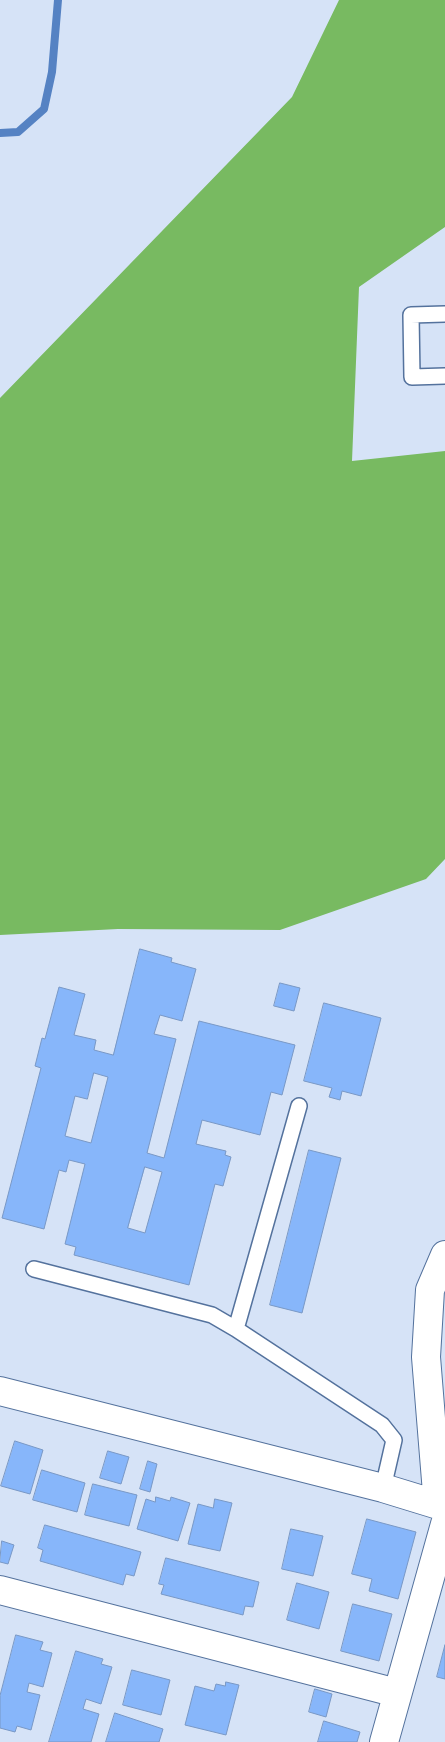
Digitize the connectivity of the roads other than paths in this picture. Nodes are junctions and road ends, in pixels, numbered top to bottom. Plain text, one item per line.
1 (445, 314) edge
2 (445, 376) edge
3 (298, 1106) dead end
4 (445, 1255) edge
5 (34, 1269) dead end
6 (236, 1329) junction
7 (0, 1392) edge
8 (383, 1488) junction
9 (443, 1512) edge
10 (0, 1590) edge
11 (397, 1692) junction
12 (384, 1742) edge

1 - 2 lane
3 - 6 lane
4 - 9 street
5 - 6 lane
6 - 8 lane
7 - 8 street
8 - 9 street
9 - 11 street
10 - 11 street
11 - 12 street

